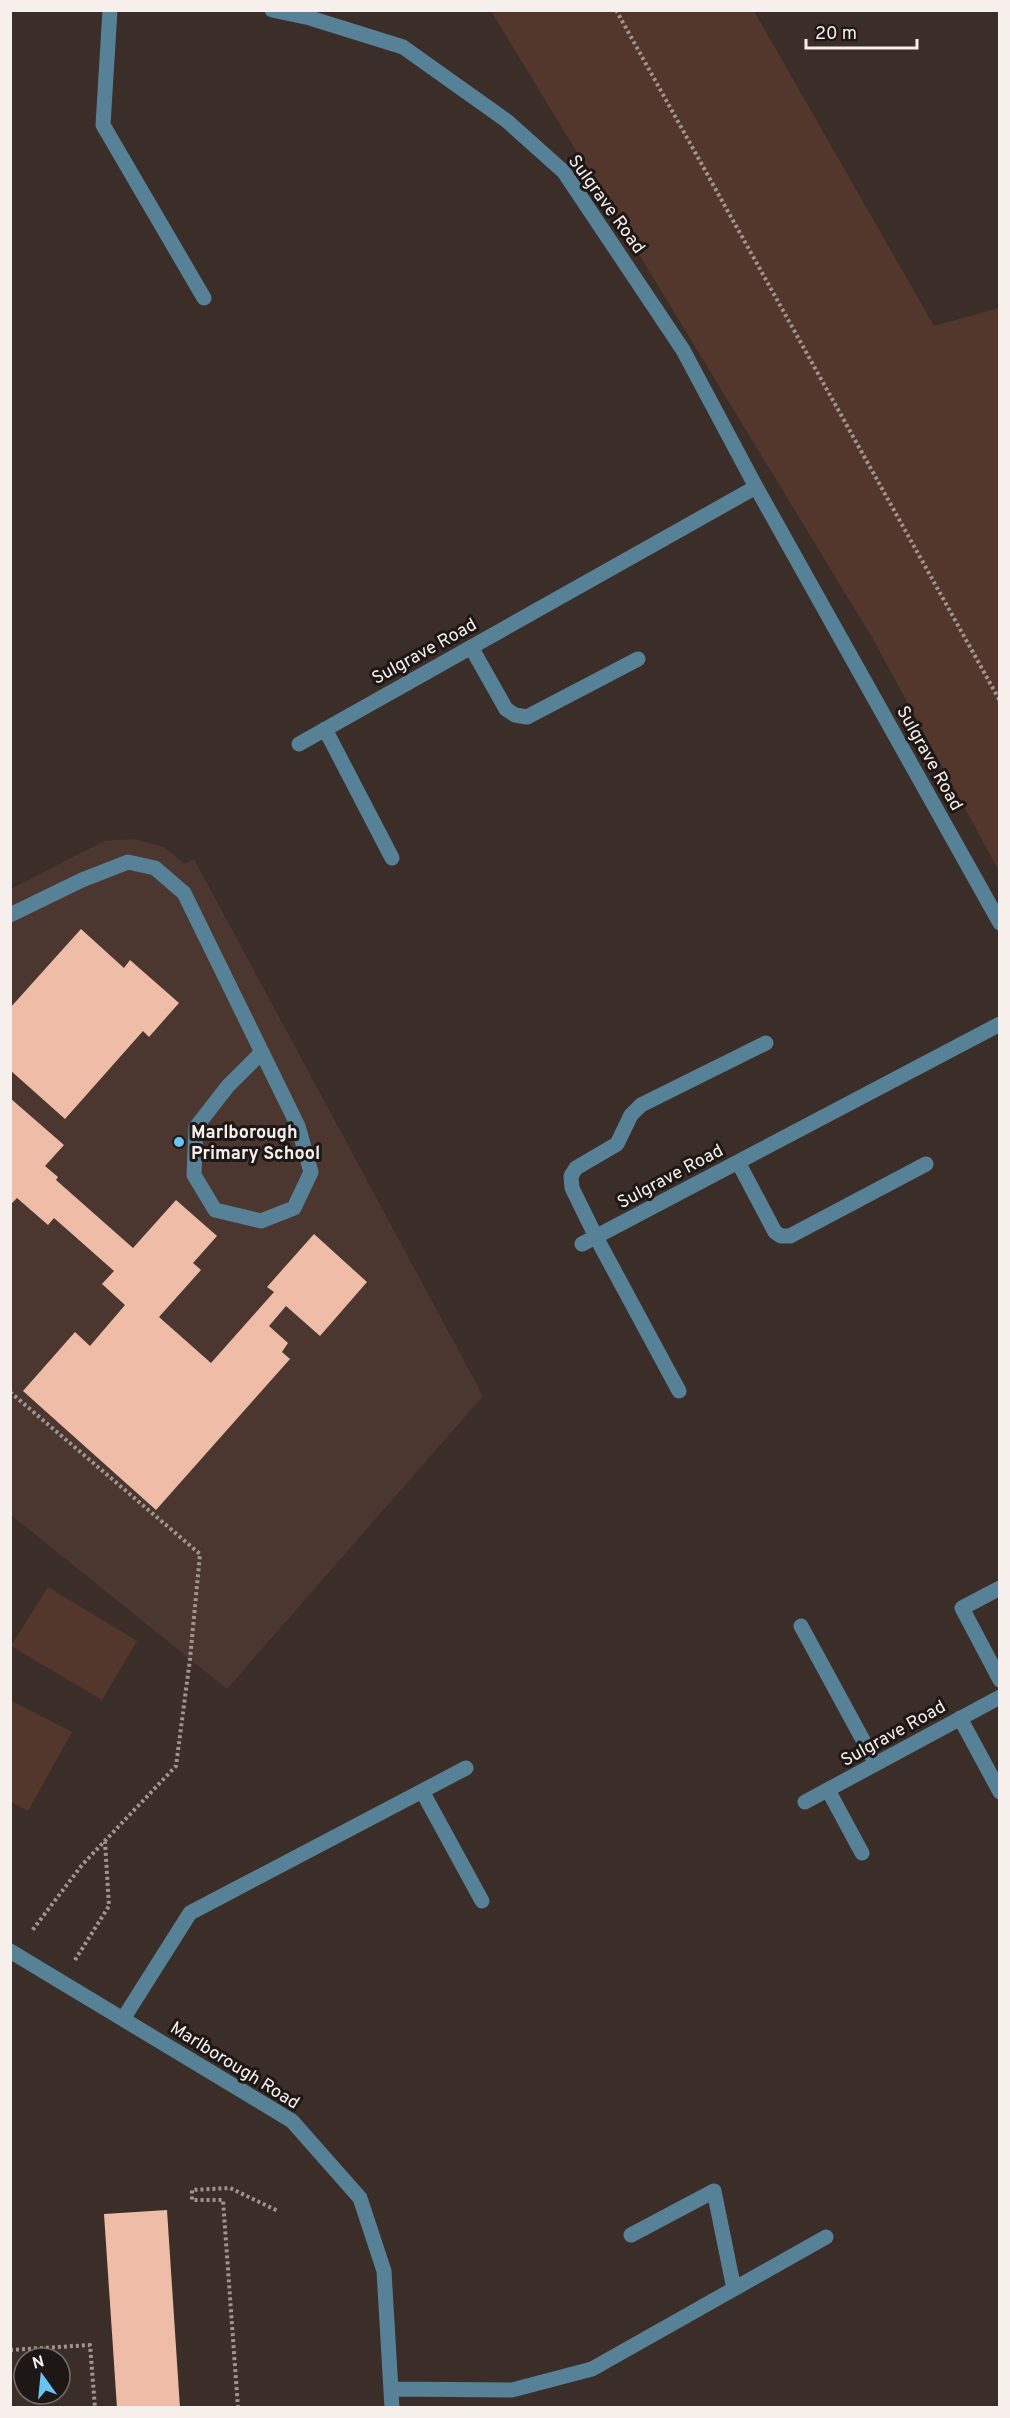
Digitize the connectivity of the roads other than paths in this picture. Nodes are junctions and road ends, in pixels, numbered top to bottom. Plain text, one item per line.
1 (110, 10) edge
2 (272, 10) edge
3 (204, 298) dead end
4 (756, 487) junction
5 (471, 647) junction
6 (638, 659) dead end
7 (325, 729) junction
8 (299, 744) dead end
9 (392, 858) dead end
10 (10, 915) edge
11 (999, 923) edge
12 (999, 1024) edge
13 (766, 1043) dead end
14 (262, 1052) junction
15 (738, 1162) junction
16 (926, 1164) dead end
17 (589, 1241) junction
18 (679, 1391) dead end
19 (999, 1588) edge
20 (801, 1626) dead end
21 (999, 1680) edge
22 (999, 1697) edge
23 (960, 1718) junction
24 (876, 1764) junction
25 (466, 1768) dead end
26 (828, 1790) junction
27 (422, 1791) junction
28 (999, 1792) edge
29 (805, 1803) dead end
30 (862, 1853) dead end
31 (482, 1900) dead end
32 (10, 1951) edge
33 (123, 2019) junction
34 (631, 2235) dead end
35 (826, 2236) dead end
36 (734, 2289) junction
37 (391, 2389) junction
38 (392, 2408) edge

1 - 3 street
2 - 4 street, Sulgrave Road
4 - 5 street, Sulgrave Road
4 - 11 street, Sulgrave Road
5 - 6 street
5 - 7 street, Sulgrave Road
7 - 8 street, Sulgrave Road
7 - 9 street
10 - 14 street
12 - 15 street, Sulgrave Road
13 - 17 street
14 - 14 street
15 - 16 street
15 - 17 street, Sulgrave Road
17 - 18 street
19 - 21 street
20 - 24 street
22 - 23 street, Sulgrave Road
23 - 24 street, Sulgrave Road
23 - 28 street
24 - 26 street, Sulgrave Road
25 - 27 street
26 - 29 street, Sulgrave Road
26 - 30 street
27 - 31 street
27 - 33 street
32 - 33 street, Marlborough Road
33 - 37 street, Marlborough Road
34 - 36 street
35 - 36 street
36 - 37 street
37 - 38 street, Marlborough Road

